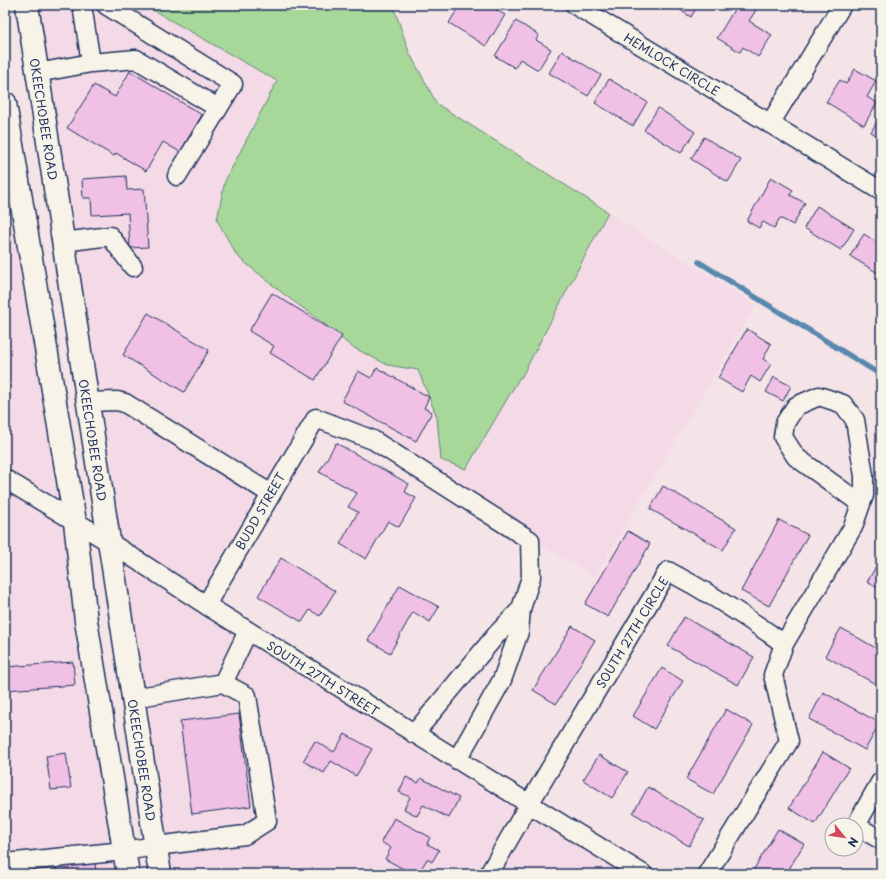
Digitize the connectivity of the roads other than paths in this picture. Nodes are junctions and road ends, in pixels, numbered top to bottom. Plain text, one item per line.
1 (27, 5) edge
2 (82, 5) edge
3 (106, 5) edge
4 (575, 5) edge
5 (842, 5) edge
6 (91, 64) junction
7 (37, 73) junction
8 (5, 103) edge
9 (218, 108) junction
10 (770, 124) junction
11 (9, 150) edge
12 (177, 176) dead end
13 (881, 191) edge
14 (63, 242) junction
15 (133, 267) dead end
16 (88, 402) junction
17 (5, 479) edge
18 (270, 494) junction
19 (861, 504) junction
20 (75, 522) junction
21 (109, 542) junction
22 (206, 605) junction
23 (520, 609) junction
24 (248, 631) junction
25 (784, 644) junction
26 (223, 683) junction
27 (133, 698) junction
28 (414, 734) junction
29 (458, 760) junction
30 (881, 781) edge
31 (529, 804) junction
32 (881, 840) edge
33 (156, 846) junction
34 (124, 851) junction
35 (6, 863) dead end
36 (128, 874) edge
37 (160, 874) edge
38 (489, 874) edge
39 (643, 874) edge
40 (707, 874) edge

1 - 7 main road, OKEECHOBEE ROAD
2 - 6 street
3 - 9 street
4 - 10 street, HEMLOCK CIRCLE
5 - 10 street
6 - 7 street
6 - 9 street
7 - 14 main road, OKEECHOBEE ROAD
8 - 11 main road
9 - 12 street
10 - 13 street, HEMLOCK CIRCLE
11 - 20 main road
14 - 15 street
14 - 16 main road, OKEECHOBEE ROAD
16 - 18 street
16 - 21 main road, OKEECHOBEE ROAD
17 - 20 street, SOUTH 27TH STREET
18 - 22 street, BUDD STREET
18 - 23 street, BUDD STREET
19 - 19 street
19 - 25 street
20 - 21 street, SOUTH 27TH STREET
20 - 34 main road
21 - 22 street, SOUTH 27TH STREET
21 - 27 main road, OKEECHOBEE ROAD
22 - 24 street, SOUTH 27TH STREET
23 - 28 street
23 - 29 street
24 - 26 street
24 - 28 street, SOUTH 27TH STREET
25 - 31 street, SOUTH 27TH CIRCLE
25 - 40 street
26 - 27 street
26 - 33 street
27 - 33 main road, OKEECHOBEE ROAD
28 - 29 street, SOUTH 27TH STREET
29 - 31 street, SOUTH 27TH STREET
30 - 32 street
31 - 38 street
31 - 39 street, SOUTH 27TH STREET
33 - 34 street
33 - 37 main road, OKEECHOBEE ROAD
34 - 35 street
34 - 36 main road

